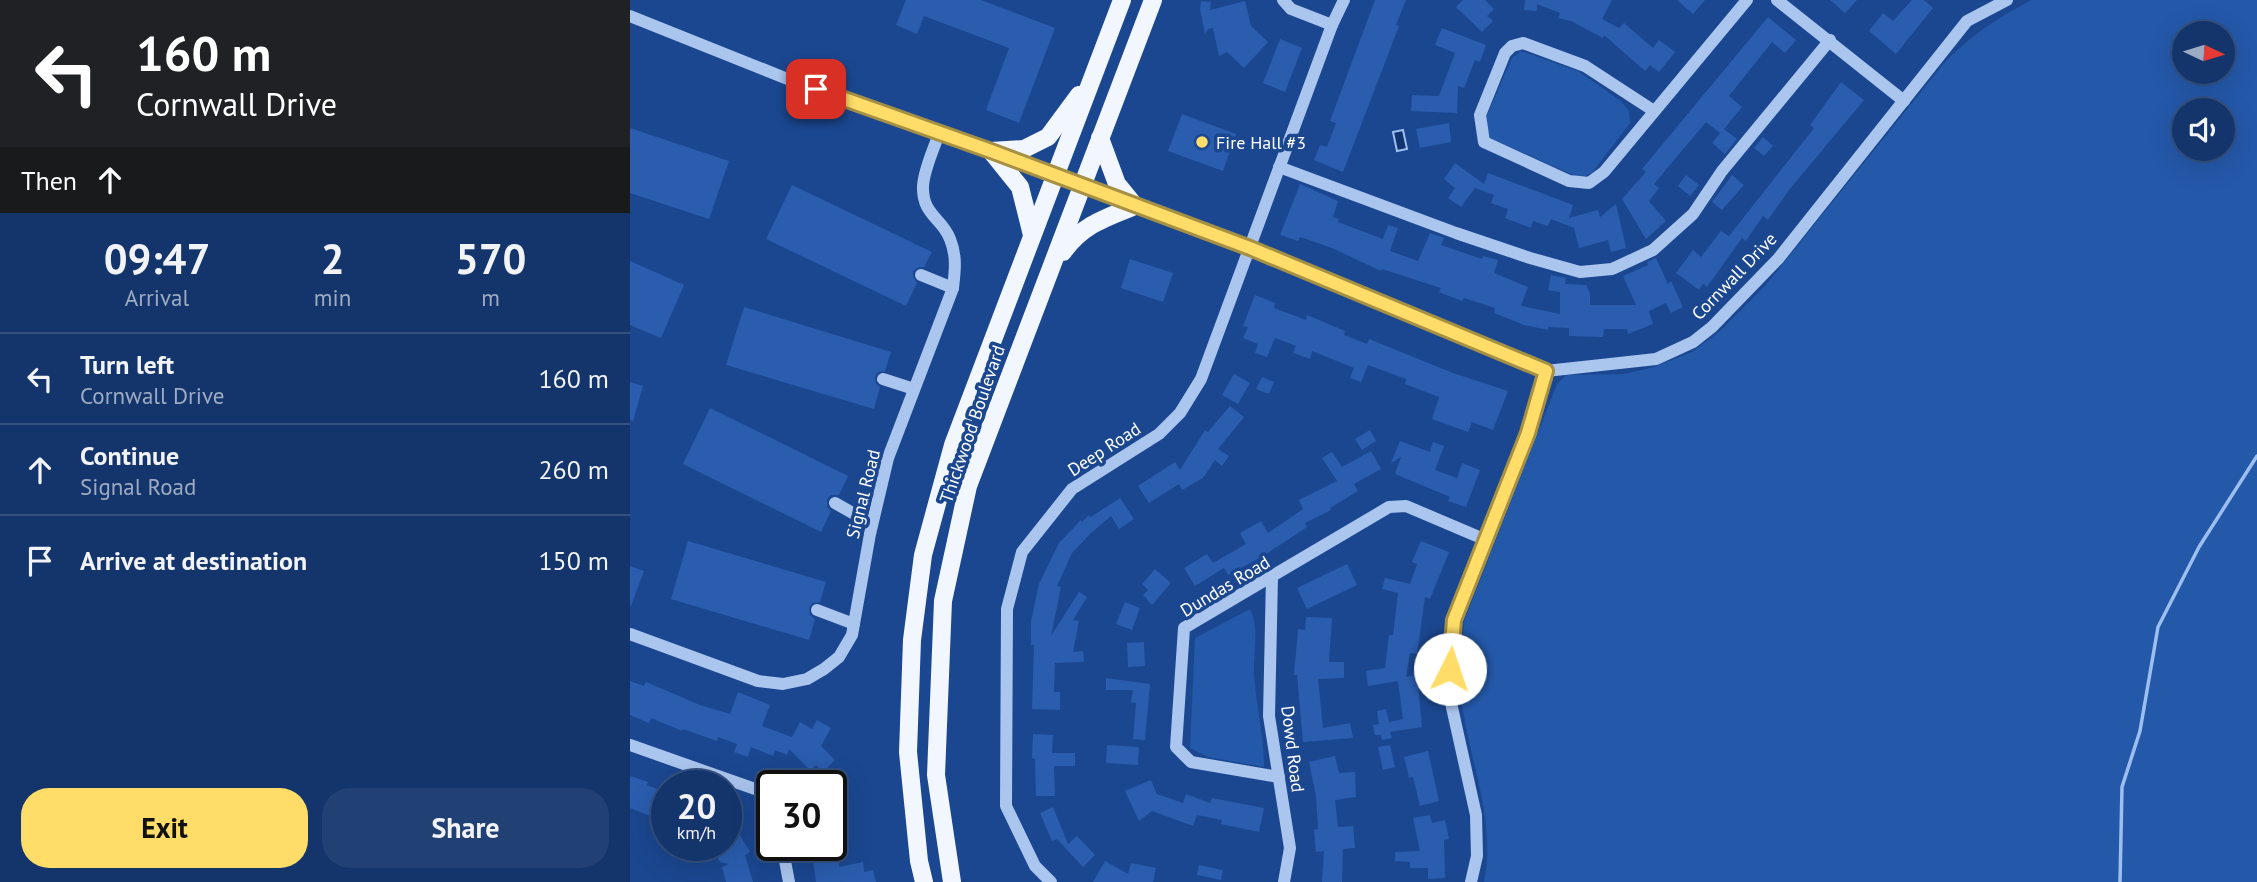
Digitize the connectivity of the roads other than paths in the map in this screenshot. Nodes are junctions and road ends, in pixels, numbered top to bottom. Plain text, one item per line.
1 (1122, 0) edge
2 (1153, 0) edge
3 (1283, 0) edge
4 (1343, 0) edge
5 (1747, 0) edge
6 (1777, 0) edge
7 (2007, 0) edge
8 (630, 16) edge
9 (1332, 25) junction
10 (1830, 40) junction
11 (1093, 76) junction
12 (1904, 101) junction
13 (1654, 111) junction
14 (939, 133) junction
15 (1100, 138) junction
16 (991, 151) junction
17 (1279, 167) junction
18 (1055, 176) junction
19 (1082, 186) junction
20 (1135, 206) junction
21 (1032, 235) junction
22 (1250, 248) junction
23 (1049, 273) junction
24 (921, 275) dead end
25 (953, 288) junction
26 (1546, 371) junction
27 (883, 379) dead end
28 (914, 389) junction
29 (835, 503) dead end
30 (872, 524) junction
31 (1486, 540) junction
32 (1272, 577) junction
33 (817, 610) dead end
34 (854, 624) junction
35 (630, 634) edge
36 (630, 745) edge
37 (1279, 777) junction
38 (756, 789) edge
39 (785, 861) edge
40 (789, 882) edge
41 (924, 882) edge
42 (952, 882) edge
43 (1051, 882) edge
44 (1284, 882) edge
45 (1471, 882) edge

1 - 11 main road, Thickwood Boulevard
2 - 15 main road, Thickwood Boulevard
3 - 9 street
4 - 9 street, Deep Road
5 - 13 street
6 - 10 street
7 - 12 street, Cornwall Drive
8 - 14 street
9 - 17 street, Deep Road
10 - 12 street
10 - 17 street
11 - 16 main road
11 - 18 main road, Thickwood Boulevard
12 - 26 street, Cornwall Drive
13 - 13 street
14 - 16 street
14 - 25 street, Signal Road
15 - 19 main road, Thickwood Boulevard
15 - 20 main road
16 - 18 street
16 - 21 main road
17 - 22 street, Deep Road
18 - 19 street, Cornwall Drive
18 - 21 main road, Thickwood Boulevard
19 - 20 street, Cornwall Drive
19 - 23 main road, Thickwood Boulevard
20 - 22 street, Cornwall Drive
20 - 23 main road
21 - 41 main road, Thickwood Boulevard
22 - 26 street, Cornwall Drive
22 - 43 street, Deep Road
23 - 42 main road, Thickwood Boulevard
24 - 25 street
25 - 28 street, Signal Road
26 - 31 street
27 - 28 street
28 - 30 street, Signal Road
29 - 30 street
30 - 34 street, Signal Road
31 - 32 street, Dundas Road
31 - 45 street
32 - 37 street, Dowd Road
32 - 37 street, Dundas Road
33 - 34 street
34 - 35 street, Signal Road
36 - 38 street
37 - 44 street, Dowd Road
39 - 40 street

